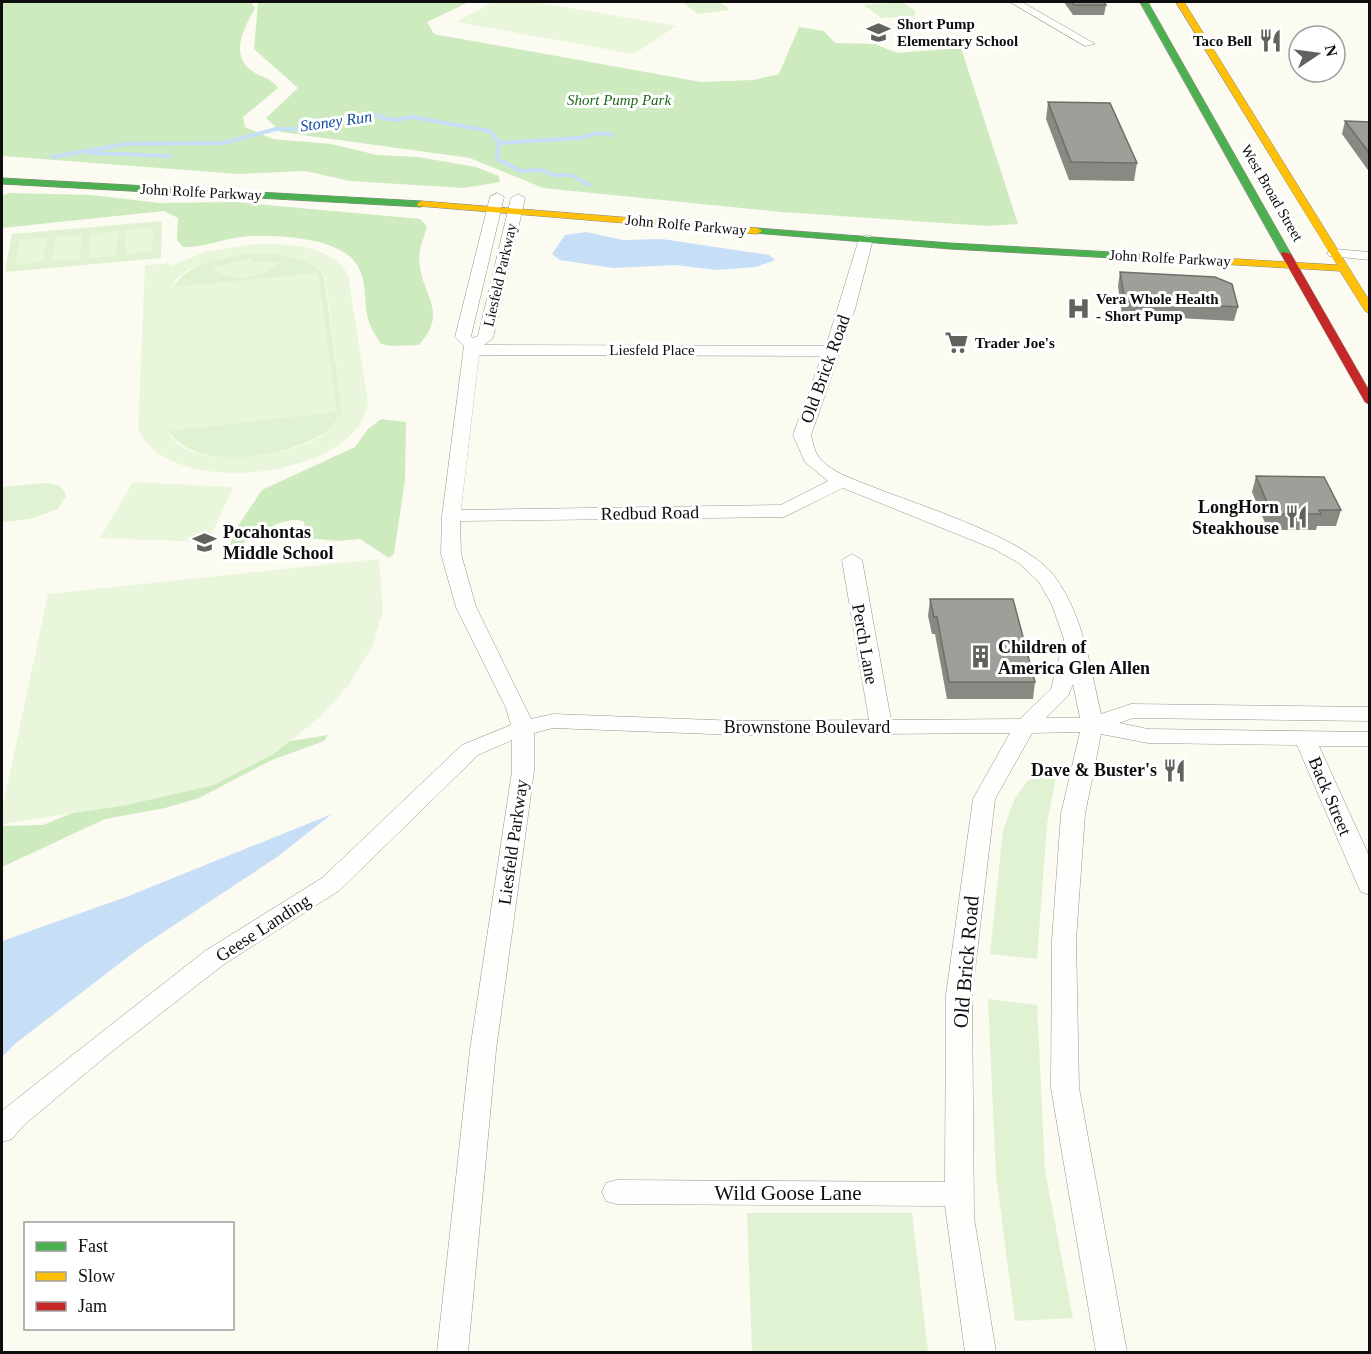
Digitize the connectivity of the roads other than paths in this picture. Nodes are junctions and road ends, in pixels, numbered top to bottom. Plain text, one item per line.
1 (1015, 2) edge
2 (1144, 2) edge
3 (1180, 2) edge
4 (1089, 44) dead end
5 (1200, 100) junction
6 (1258, 127) junction
7 (2, 170) edge
8 (2, 181) edge
9 (496, 203) junction
10 (517, 204) junction
11 (919, 229) dead end
12 (866, 239) junction
13 (1262, 247) dead end
14 (1285, 249) junction
15 (1334, 253) junction
16 (1370, 256) edge
17 (1212, 261) junction
18 (1294, 265) junction
19 (1343, 268) junction
20 (1370, 270) edge
21 (1262, 276) dead end
22 (1293, 291) dead end
23 (1313, 301) junction
24 (1370, 311) edge
25 (472, 347) junction
26 (832, 351) junction
27 (1370, 402) edge
28 (842, 482) junction
29 (451, 516) junction
30 (852, 560) dead end
31 (1073, 634) junction
32 (1370, 714) edge
33 (1092, 725) junction
34 (1025, 726) junction
35 (880, 727) junction
36 (523, 728) junction
37 (1305, 738) junction
38 (1370, 739) edge
39 (1370, 886) edge
40 (2, 1131) edge
41 (616, 1192) dead end
42 (959, 1194) junction
43 (453, 1353) edge
44 (981, 1353) edge
45 (1112, 1353) edge

1 - 4 street
2 - 5 main road, West Broad Street
3 - 6 main road, West Broad Street
5 - 6 main road
5 - 14 main road, West Broad Street
6 - 15 main road, West Broad Street
7 - 9 main road, John Rolfe Parkway
8 - 9 main road, John Rolfe Parkway
9 - 10 main road, John Rolfe Parkway
9 - 25 street, Liesfeld Parkway
10 - 11 main road, John Rolfe Parkway
10 - 12 main road, John Rolfe Parkway
10 - 25 street, Liesfeld Parkway
12 - 17 main road, John Rolfe Parkway
12 - 26 street, Old Brick Road
13 - 14 main road
14 - 15 main road
14 - 18 main road, West Broad Street
15 - 16 street
15 - 19 main road, West Broad Street
17 - 18 main road, John Rolfe Parkway
17 - 21 main road
18 - 19 main road, John Rolfe Parkway
18 - 23 main road, West Broad Street
19 - 20 street, John Rolfe Parkway
19 - 24 main road, West Broad Street
22 - 23 main road
23 - 27 main road, West Broad Street
25 - 26 street, Liesfeld Place
25 - 29 street, Liesfeld Parkway
26 - 28 street, Old Brick Road
28 - 29 street, Redbud Road
28 - 31 street, Old Brick Road
29 - 36 street, Liesfeld Parkway
30 - 35 street, Perch Lane
31 - 33 street, Old Brick Road
31 - 34 street, Old Brick Road
32 - 33 street, Brownstone Boulevard
33 - 34 street, Brownstone Boulevard
33 - 37 street, Brownstone Boulevard
33 - 45 street, Old Brick Road
34 - 35 street, Brownstone Boulevard
34 - 42 street, Old Brick Road
35 - 36 street, Brownstone Boulevard
36 - 40 street, Geese Landing
36 - 43 street, Liesfeld Parkway
37 - 38 street, Brownstone Boulevard
37 - 39 street, Back Street
41 - 42 street, Wild Goose Lane
42 - 44 street, Old Brick Road

